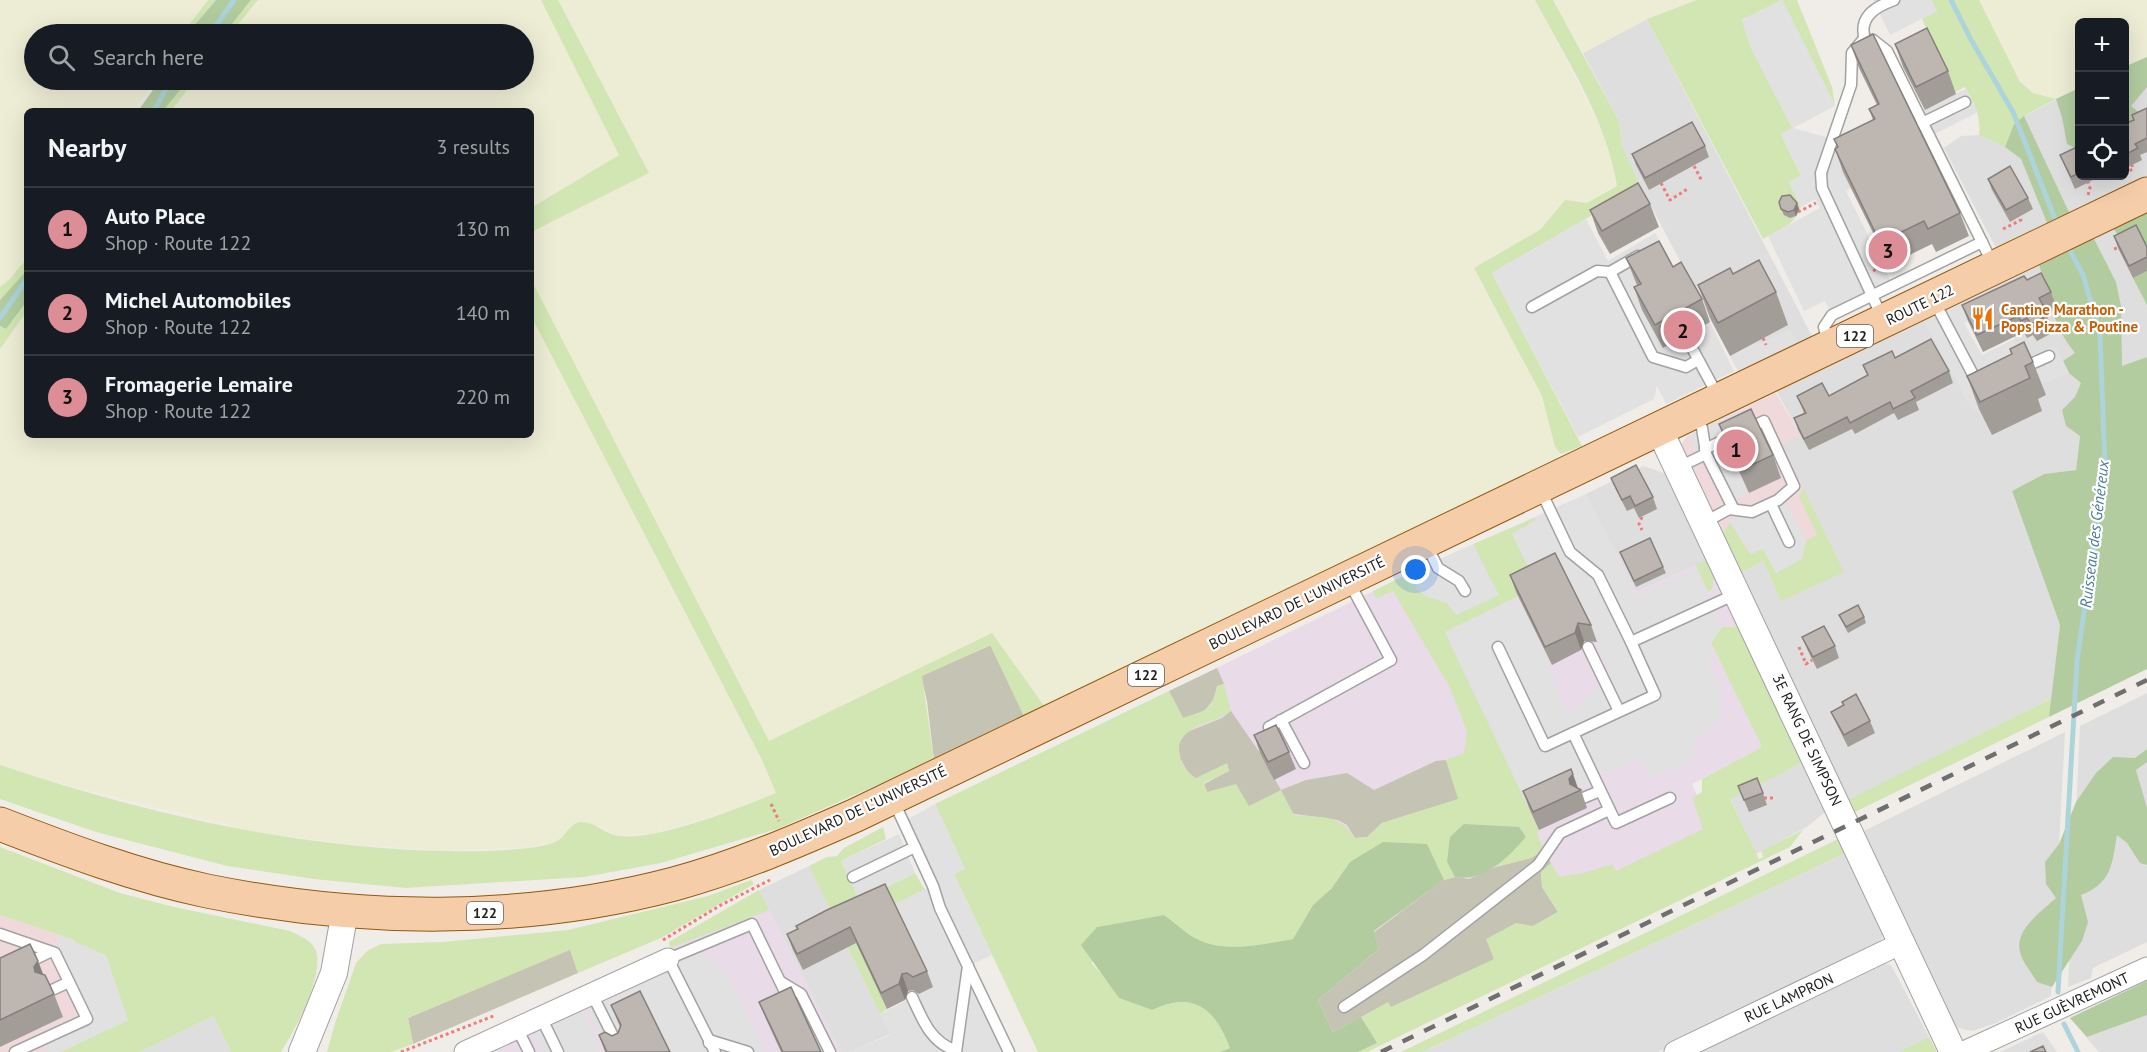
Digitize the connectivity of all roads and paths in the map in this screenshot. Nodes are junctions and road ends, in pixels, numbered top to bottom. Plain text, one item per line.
1 (1894, 0) edge
2 (1865, 40) junction
3 (1965, 102) dead end
4 (1922, 123) junction
5 (2132, 165) dead end
6 (1694, 166) dead end
7 (2129, 171) edge
8 (1702, 181) dead end
9 (2088, 182) dead end
10 (1661, 183) dead end
11 (1689, 188) dead end
12 (2147, 194) edge
13 (2088, 195) dead end
14 (1825, 198) junction
15 (1798, 212) edge
16 (2019, 217) dead end
17 (2003, 229) dead end
18 (2125, 244) edge
19 (2114, 249) edge
20 (1645, 252) edge
21 (1887, 256) dead end
22 (1981, 269) junction
23 (1610, 272) junction
24 (1862, 276) junction
25 (1932, 299) junction
26 (1532, 308) dead end
27 (1878, 310) junction
28 (1763, 338) dead end
29 (1766, 345) dead end
30 (1691, 346) dead end
31 (2049, 356) dead end
32 (1698, 360) junction
33 (2009, 374) edge
34 (1990, 383) edge
35 (1733, 417) junction
36 (1659, 429) junction
37 (1705, 451) junction
38 (1679, 467) junction
39 (1539, 487) junction
40 (1771, 504) junction
41 (1733, 508) junction
42 (1642, 517) dead end
43 (1705, 522) junction
44 (1642, 530) dead end
45 (1424, 542) junction
46 (1789, 542) dead end
47 (1348, 579) junction
48 (1465, 591) dead end
49 (1738, 593) junction
50 (1631, 642) junction
51 (1498, 647) dead end
52 (1588, 647) dead end
53 (1799, 647) dead end
54 (1812, 660) edge
55 (1619, 711) junction
56 (1281, 720) junction
57 (1269, 727) edge
58 (1573, 733) junction
59 (1304, 763) dead end
60 (1600, 791) junction
61 (892, 798) junction
62 (1583, 798) edge
63 (1670, 798) dead end
64 (1764, 798) edge
65 (1774, 798) dead end
66 (1610, 810) junction
67 (0, 824) edge
68 (915, 847) junction
69 (853, 877) dead end
70 (759, 885) dead end
71 (345, 911) junction
72 (2, 936) edge
73 (1902, 943) junction
74 (664, 950) junction
75 (50, 952) junction
76 (968, 966) junction
77 (2147, 968) edge
78 (0, 976) edge
79 (780, 981) junction
80 (69, 982) junction
81 (50, 991) edge
82 (592, 994) junction
83 (912, 997) dead end
84 (788, 998) edge
85 (1344, 1007) dead end
86 (541, 1017) junction
87 (511, 1020) junction
88 (709, 1040) junction
89 (618, 1046) edge
90 (955, 1051) edge
91 (15, 1052) edge
92 (302, 1052) edge
93 (401, 1052) edge
94 (465, 1052) edge
95 (529, 1052) edge
96 (558, 1052) edge
97 (707, 1052) edge
98 (716, 1052) edge
99 (748, 1052) edge
100 (830, 1052) edge
101 (1009, 1052) edge
102 (1675, 1052) edge
103 (1953, 1052) edge
104 (1964, 1052) edge

1 - 2 lane
2 - 4 lane
2 - 14 lane
3 - 4 lane
4 - 22 lane
5 - 7 path
6 - 8 path
9 - 13 path
10 - 11 path
12 - 22 main road, ROUTE 122 / 122
14 - 15 path
14 - 24 lane
16 - 17 path
18 - 19 path
20 - 23 lane
21 - 24 path
22 - 25 main road, ROUTE 122 / 122
22 - 27 lane
23 - 26 lane
23 - 32 lane
24 - 27 lane
25 - 27 main road, ROUTE 122 / 122
25 - 34 lane
27 - 35 main road, ROUTE 122 / 122
28 - 29 path
30 - 32 lane
31 - 33 lane
32 - 35 lane
35 - 36 main road, ROUTE 122 / 122
35 - 37 lane
35 - 37 lane
35 - 40 lane
36 - 38 street, 3E RANG DE SIMPSON
36 - 39 main road, BOULEVARD DE L'UNIVERSITÉ / 122
37 - 38 lane
37 - 41 lane
38 - 43 street, 3E RANG DE SIMPSON
39 - 45 main road, BOULEVARD DE L'UNIVERSITÉ / 122
39 - 50 lane
40 - 41 lane
40 - 46 lane
41 - 43 lane
42 - 44 path
43 - 49 street, 3E RANG DE SIMPSON
45 - 47 main road, BOULEVARD DE L'UNIVERSITÉ / 122
45 - 48 lane
47 - 56 lane
47 - 61 main road, BOULEVARD DE L'UNIVERSITÉ / 122
49 - 50 lane
49 - 73 street, 3E RANG DE SIMPSON
50 - 55 lane
51 - 58 lane
52 - 55 lane
53 - 54 path
55 - 58 lane
56 - 57 lane
56 - 59 lane
58 - 60 lane
60 - 62 lane
60 - 66 lane
61 - 68 lane
61 - 71 main road, BOULEVARD DE L'UNIVERSITÉ / 122
63 - 66 lane
64 - 65 path
66 - 85 lane
67 - 71 main road, BOULEVARD DE L'UNIVERSITÉ / 122
68 - 69 lane
68 - 76 lane
70 - 74 path
71 - 92 street
72 - 75 lane
73 - 102 street, RUE LAMPRON
73 - 103 street, 3E RANG DE SIMPSON
74 - 79 lane
74 - 82 street
74 - 88 lane
75 - 78 lane
75 - 80 lane
76 - 90 lane
76 - 101 lane
77 - 104 street, RUE GUÈVREMONT
79 - 84 lane
79 - 100 lane
80 - 81 lane
80 - 91 lane
82 - 86 street
82 - 89 lane
83 - 90 lane
86 - 87 street
86 - 96 lane
87 - 93 path
87 - 94 street
87 - 95 lane
88 - 97 lane
88 - 98 lane
88 - 99 lane

